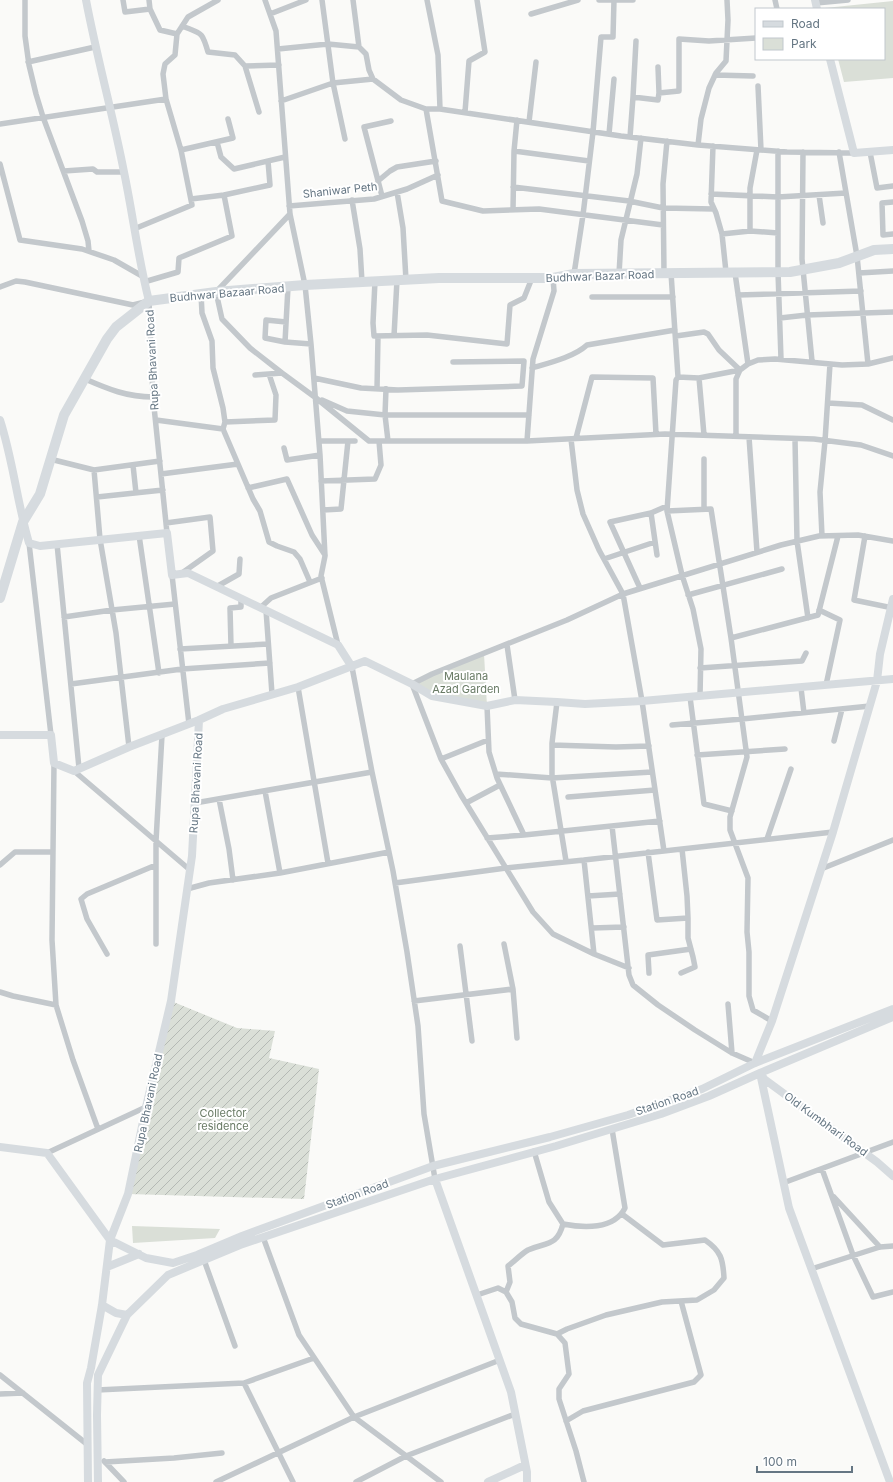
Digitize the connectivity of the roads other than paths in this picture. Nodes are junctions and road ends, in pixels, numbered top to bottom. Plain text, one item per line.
1 (25, 0) edge
2 (86, 0) edge
3 (123, 0) edge
4 (149, 0) edge
5 (218, 0) edge
6 (265, 0) edge
7 (306, 0) edge
8 (322, 0) edge
9 (353, 0) edge
10 (427, 0) edge
11 (477, 0) edge
12 (578, 0) edge
13 (599, 0) edge
14 (614, 0) edge
15 (633, 0) edge
16 (727, 0) edge
17 (848, 0) edge
18 (553, 3) edge
19 (816, 4) edge
20 (150, 9) junction
21 (270, 14) junction
22 (531, 14) dead end
23 (182, 26) junction
24 (177, 34) junction
25 (755, 38) edge
26 (727, 40) junction
27 (636, 41) dead end
28 (328, 44) junction
29 (95, 47) junction
30 (359, 47) junction
31 (278, 49) junction
32 (830, 60) edge
33 (28, 62) junction
34 (536, 62) dead end
35 (279, 65) junction
36 (245, 66) junction
37 (658, 67) dead end
38 (715, 75) junction
39 (753, 76) dead end
40 (373, 79) junction
41 (614, 79) dead end
42 (333, 83) junction
43 (758, 86) dead end
44 (659, 93) junction
45 (633, 97) junction
46 (166, 99) junction
47 (281, 101) junction
48 (109, 107) junction
49 (426, 109) junction
50 (440, 109) junction
51 (259, 112) dead end
52 (465, 112) junction
53 (43, 117) junction
54 (228, 119) dead end
55 (517, 120) junction
56 (391, 121) dead end
57 (529, 122) junction
58 (0, 124) edge
59 (594, 132) junction
60 (609, 134) junction
61 (630, 137) junction
62 (641, 138) junction
63 (345, 139) dead end
64 (667, 141) junction
65 (217, 142) junction
66 (698, 145) junction
67 (713, 146) junction
68 (181, 150) junction
69 (759, 150) junction
70 (893, 150) edge
71 (514, 151) junction
72 (778, 151) junction
73 (803, 152) junction
74 (839, 152) junction
75 (870, 152) junction
76 (854, 153) junction
77 (285, 157) junction
78 (268, 161) junction
79 (436, 161) junction
80 (590, 161) junction
81 (0, 164) edge
82 (64, 171) junction
83 (124, 172) junction
84 (1, 174) edge
85 (438, 175) junction
86 (378, 181) junction
87 (893, 186) edge
88 (513, 187) junction
89 (397, 192) junction
90 (846, 193) junction
91 (710, 194) junction
92 (224, 195) junction
93 (819, 195) junction
94 (382, 196) junction
95 (585, 196) junction
96 (750, 196) junction
97 (803, 196) junction
98 (778, 198) junction
99 (191, 199) junction
100 (352, 200) junction
101 (629, 201) junction
102 (893, 202) edge
103 (289, 206) junction
104 (663, 208) junction
105 (714, 209) junction
106 (513, 210) junction
107 (290, 214) junction
108 (583, 215) junction
109 (625, 220) junction
110 (824, 223) dead end
111 (663, 225) junction
112 (134, 229) junction
113 (750, 232) junction
114 (778, 233) junction
115 (722, 234) junction
116 (893, 234) edge
117 (893, 249) edge
118 (89, 251) junction
119 (857, 256) junction
120 (803, 269) junction
121 (893, 271) edge
122 (730, 272) junction
123 (778, 272) junction
124 (668, 273) junction
125 (858, 273) junction
126 (574, 274) junction
127 (619, 274) junction
128 (532, 278) junction
129 (553, 278) junction
130 (143, 279) junction
131 (401, 280) junction
132 (375, 281) junction
133 (362, 282) junction
134 (305, 285) junction
135 (0, 287) edge
136 (288, 287) junction
137 (861, 291) junction
138 (216, 292) junction
139 (805, 292) junction
140 (779, 293) junction
141 (201, 294) junction
142 (738, 295) junction
143 (673, 296) junction
144 (592, 297) dead end
145 (149, 301) junction
146 (893, 312) edge
147 (863, 313) junction
148 (807, 315) junction
149 (780, 318) junction
150 (286, 322) junction
151 (675, 333) junction
152 (378, 336) junction
153 (394, 336) junction
154 (285, 342) junction
155 (311, 344) junction
156 (893, 358) edge
157 (781, 359) junction
158 (453, 362) dead end
159 (812, 362) junction
160 (748, 364) junction
161 (830, 364) junction
162 (868, 364) junction
163 (532, 368) junction
164 (740, 370) junction
165 (282, 373) junction
166 (269, 374) junction
167 (255, 375) dead end
168 (678, 377) junction
169 (314, 378) junction
170 (699, 378) junction
171 (85, 379) junction
172 (377, 389) junction
173 (386, 390) junction
174 (153, 397) junction
175 (316, 398) junction
176 (828, 403) junction
177 (385, 415) junction
178 (529, 415) junction
179 (0, 420) edge
180 (156, 420) junction
181 (893, 420) edge
182 (225, 422) junction
183 (223, 429) junction
184 (656, 434) junction
185 (672, 434) junction
186 (704, 435) junction
187 (736, 436) junction
188 (749, 437) junction
189 (574, 439) junction
190 (795, 439) junction
191 (825, 440) junction
192 (319, 441) junction
193 (348, 441) junction
194 (355, 441) dead end
195 (379, 441) junction
196 (388, 441) junction
197 (528, 441) junction
198 (284, 448) dead end
199 (320, 455) junction
200 (893, 456) edge
201 (50, 459) junction
202 (704, 460) dead end
203 (160, 461) junction
204 (238, 464) junction
205 (133, 465) junction
206 (94, 470) junction
207 (161, 474) junction
208 (321, 481) junction
209 (344, 481) junction
210 (248, 488) junction
211 (163, 490) junction
212 (136, 492) junction
213 (97, 497) junction
214 (667, 508) junction
215 (704, 509) junction
216 (323, 510) junction
217 (652, 513) junction
218 (23, 522) junction
219 (166, 523) junction
220 (167, 533) junction
221 (139, 535) junction
222 (822, 536) junction
223 (838, 536) junction
224 (865, 536) junction
225 (100, 539) junction
226 (797, 541) junction
227 (893, 541) edge
228 (656, 542) junction
229 (29, 543) junction
230 (57, 544) junction
231 (757, 552) junction
232 (624, 553) junction
233 (657, 555) dead end
234 (325, 556) junction
235 (240, 559) dead end
236 (604, 559) junction
237 (720, 564) junction
238 (782, 569) dead end
239 (175, 575) junction
240 (682, 575) junction
241 (322, 578) junction
242 (310, 582) junction
243 (723, 585) junction
244 (216, 587) junction
245 (640, 588) junction
246 (623, 594) junction
247 (688, 595) junction
248 (0, 598) edge
249 (241, 598) junction
250 (893, 599) edge
251 (175, 604) junction
252 (149, 606) junction
253 (892, 608) edge
254 (263, 609) junction
255 (112, 610) junction
256 (819, 610) junction
257 (64, 617) junction
258 (808, 618) junction
259 (731, 638) junction
260 (268, 644) junction
261 (338, 645) junction
262 (507, 645) junction
263 (232, 646) junction
264 (180, 649) junction
265 (806, 654) dead end
266 (270, 663) junction
267 (735, 666) junction
268 (352, 667) junction
269 (700, 668) junction
270 (182, 669) junction
271 (159, 672) junction
272 (120, 678) junction
273 (893, 679) edge
274 (877, 681) junction
275 (71, 684) junction
276 (412, 684) junction
277 (826, 686) junction
278 (298, 687) junction
279 (801, 688) junction
280 (739, 693) junction
281 (272, 694) junction
282 (700, 696) junction
283 (690, 697) junction
284 (515, 700) junction
285 (642, 701) junction
286 (557, 702) junction
287 (487, 706) junction
288 (870, 706) junction
289 (842, 709) junction
290 (804, 713) junction
291 (742, 719) junction
292 (199, 720) junction
293 (693, 723) junction
294 (189, 724) junction
295 (672, 725) dead end
296 (51, 734) junction
297 (0, 735) edge
298 (162, 735) junction
299 (488, 740) junction
300 (834, 741) dead end
301 (552, 745) junction
302 (648, 746) junction
303 (128, 747) junction
304 (785, 749) dead end
305 (746, 751) junction
306 (697, 755) junction
307 (441, 759) junction
308 (54, 763) junction
309 (791, 769) dead end
310 (76, 770) junction
311 (372, 772) junction
312 (652, 772) junction
313 (496, 774) junction
314 (552, 778) junction
315 (315, 782) junction
316 (500, 784) junction
317 (655, 790) junction
318 (265, 791) junction
319 (568, 797) dead end
320 (219, 799) junction
321 (195, 803) junction
322 (466, 803) junction
323 (732, 811) junction
324 (660, 822) junction
325 (612, 826) junction
326 (561, 831) junction
327 (833, 832) junction
328 (524, 835) junction
329 (487, 838) junction
330 (767, 839) junction
331 (893, 840) edge
332 (156, 841) junction
333 (736, 843) junction
334 (682, 849) junction
335 (664, 851) junction
336 (53, 852) junction
337 (389, 852) junction
338 (648, 852) junction
339 (616, 856) junction
340 (584, 860) junction
341 (566, 861) junction
342 (328, 863) junction
343 (0, 865) edge
344 (156, 865) junction
345 (506, 868) junction
346 (821, 869) junction
347 (190, 870) junction
348 (280, 873) junction
349 (233, 880) junction
350 (395, 883) junction
351 (187, 889) junction
352 (620, 894) junction
353 (588, 896) junction
354 (688, 918) junction
355 (624, 926) junction
356 (592, 928) junction
357 (156, 944) dead end
358 (504, 944) dead end
359 (460, 946) dead end
360 (691, 948) junction
361 (107, 954) dead end
362 (594, 954) junction
363 (629, 968) junction
364 (649, 973) dead end
365 (681, 973) dead end
366 (513, 989) junction
367 (0, 992) edge
368 (466, 995) junction
369 (414, 1001) junction
370 (728, 1004) dead end
371 (56, 1005) junction
372 (893, 1009) edge
373 (893, 1017) edge
374 (772, 1021) junction
375 (517, 1038) dead end
376 (472, 1041) dead end
377 (732, 1053) junction
378 (755, 1063) junction
379 (760, 1073) junction
380 (146, 1107) junction
381 (98, 1129) junction
382 (612, 1129) junction
383 (893, 1142) edge
384 (0, 1147) edge
385 (534, 1152) junction
386 (47, 1153) junction
387 (866, 1153) junction
388 (433, 1166) junction
389 (822, 1169) junction
390 (893, 1176) edge
391 (435, 1179) junction
392 (783, 1183) junction
393 (832, 1196) junction
394 (622, 1214) junction
395 (563, 1224) junction
396 (263, 1237) junction
397 (110, 1240) junction
398 (893, 1246) edge
399 (880, 1248) junction
400 (139, 1254) junction
401 (853, 1255) junction
402 (204, 1260) junction
403 (107, 1267) junction
404 (811, 1269) junction
405 (506, 1292) junction
406 (893, 1292) edge
407 (477, 1295) junction
408 (682, 1301) junction
409 (102, 1305) junction
410 (127, 1315) junction
411 (557, 1334) junction
412 (235, 1346) dead end
413 (314, 1358) junction
414 (500, 1360) junction
415 (0, 1375) edge
416 (244, 1383) junction
417 (97, 1390) junction
418 (23, 1393) junction
419 (0, 1394) edge
420 (516, 1414) junction
421 (354, 1417) junction
422 (566, 1421) junction
423 (88, 1445) junction
424 (222, 1453) dead end
425 (277, 1453) junction
426 (98, 1455) junction
427 (406, 1456) junction
428 (105, 1462) junction
429 (525, 1465) junction
430 (889, 1480) edge
431 (88, 1482) edge
432 (98, 1482) edge
433 (124, 1482) edge
434 (216, 1482) edge
435 (293, 1482) edge
436 (356, 1482) edge
437 (441, 1482) edge
438 (488, 1482) edge
439 (528, 1482) edge
440 (584, 1482) edge

1 - 33 street
2 - 29 street, Rupa Bhavani Road
3 - 20 street
4 - 20 street
5 - 23 street
6 - 21 street
7 - 21 street
8 - 28 street
9 - 30 street
10 - 50 street
11 - 52 street
12 - 18 street
13 - 14 street
14 - 15 street
14 - 59 street
16 - 26 street
17 - 19 street
18 - 22 street
20 - 24 street
21 - 31 street
23 - 24 street
23 - 36 street
24 - 46 street
25 - 26 street
26 - 38 street
26 - 44 street
27 - 45 street
28 - 30 street
28 - 31 street
28 - 42 street
29 - 33 street
29 - 48 street, Rupa Bhavani Road
30 - 40 street
31 - 35 street
32 - 76 street
33 - 53 street
34 - 57 street
35 - 36 street
35 - 47 street
36 - 51 street
37 - 44 street
38 - 39 street
38 - 66 street
40 - 42 street
40 - 49 street
41 - 60 street
42 - 47 street
42 - 63 street
43 - 69 street
44 - 45 street
45 - 61 street
46 - 48 street
46 - 68 street
47 - 77 street
48 - 53 street
48 - 83 street, Rupa Bhavani Road
49 - 50 street
49 - 79 street
50 - 52 street
52 - 55 street
53 - 58 street
53 - 82 street
54 - 65 street
55 - 57 street
55 - 71 street
56 - 86 street
57 - 59 street
59 - 60 street
59 - 80 street
60 - 61 street
61 - 62 street
62 - 64 street
62 - 101 street
64 - 66 street
64 - 104 street
65 - 68 street
65 - 78 street
66 - 67 street
67 - 69 street
67 - 91 street
68 - 99 street
69 - 72 street
69 - 96 street
70 - 75 street
71 - 80 street
71 - 88 street
72 - 73 street
72 - 98 street
73 - 74 street
73 - 97 street
74 - 76 street
74 - 90 street
75 - 76 street
75 - 87 street
77 - 78 street
77 - 103 street
78 - 92 street
79 - 85 street
79 - 86 street
80 - 95 street
81 - 84 street
82 - 83 street
82 - 118 street
83 - 112 street, Rupa Bhavani Road
84 - 118 street
85 - 89 street, Shaniwar Peth
85 - 106 street
86 - 94 street
88 - 95 street
88 - 106 street
89 - 94 street, Shaniwar Peth
89 - 131 street
90 - 93 street
90 - 119 street
91 - 96 street
91 - 105 street
92 - 99 street
92 - 130 street
93 - 97 street
93 - 110 street
94 - 100 street, Shaniwar Peth
95 - 101 street
95 - 108 street
96 - 98 street
96 - 113 street
97 - 98 street
97 - 120 street
98 - 114 street
99 - 112 street
100 - 103 street, Shaniwar Peth
100 - 133 street
101 - 104 street
101 - 109 street
102 - 116 street
103 - 107 street
104 - 105 street
104 - 111 street
105 - 115 street
106 - 108 street
107 - 134 street
107 - 138 street
108 - 109 street
108 - 126 street
109 - 111 street
109 - 127 street
111 - 124 street
112 - 130 street, Rupa Bhavani Road
113 - 114 street
113 - 115 street
114 - 123 street
115 - 122 street
117 - 119 highway, Budhwar Bazar Road
118 - 130 street
119 - 120 highway, Budhwar Bazar Road
119 - 125 street
120 - 123 highway, Budhwar Bazar Road
120 - 139 street
121 - 125 street
122 - 123 highway, Budhwar Bazar Road
122 - 124 highway, Budhwar Bazar Road
122 - 142 street
123 - 140 street
124 - 127 highway, Budhwar Bazar Road
124 - 143 street
125 - 137 street
126 - 127 highway, Budhwar Bazar Road
126 - 129 highway, Budhwar Bazar Road
128 - 129 highway, Budhwar Bazar Road
128 - 131 highway, Budhwar Bazar Road
128 - 153 street
129 - 163 street
130 - 145 street, Rupa Bhavani Road
131 - 132 highway, Budhwar Bazar Road
131 - 153 street
132 - 133 highway, Budhwar Bazar Road
132 - 152 street
133 - 134 highway, Budhwar Bazar Road
134 - 136 highway, Budhwar Bazaar Road
134 - 155 street
135 - 145 street
136 - 138 highway, Budhwar Bazaar Road
136 - 150 street
137 - 139 street
137 - 147 street
138 - 141 highway, Budhwar Bazaar Road
138 - 165 street
139 - 140 street
139 - 148 street
140 - 142 street
140 - 149 street
141 - 145 highway, Budhwar Bazaar Road
141 - 182 street
142 - 160 street
143 - 144 street
143 - 151 street
145 - 171 highway
145 - 174 street, Rupa Bhavani Road
146 - 147 street
147 - 148 street
147 - 162 street
148 - 149 street
148 - 159 street
149 - 157 street
150 - 154 street
150 - 154 street
151 - 163 street
151 - 164 street
151 - 168 street
152 - 153 street
152 - 172 street
154 - 155 street
155 - 169 street
156 - 162 street
157 - 159 street
157 - 160 street
158 - 173 street
159 - 161 street
160 - 164 street
161 - 162 street
161 - 176 street
163 - 178 street
164 - 170 street
164 - 187 street
165 - 166 street
165 - 175 street
166 - 167 street
166 - 182 street
168 - 170 street
168 - 185 street
169 - 172 street
169 - 175 street
170 - 186 street
171 - 174 street
171 - 201 highway
172 - 173 street
173 - 177 street
174 - 180 street, Rupa Bhavani Road
175 - 177 street
175 - 192 street
175 - 195 street
176 - 181 street
176 - 191 street
177 - 178 street
177 - 196 street
178 - 197 street
179 - 218 street
180 - 183 street
180 - 203 street, Rupa Bhavani Road
182 - 183 street
183 - 204 street
184 - 185 street
184 - 189 street
184 - 189 street
185 - 186 street
185 - 214 street
186 - 187 street
187 - 188 street
188 - 190 street
188 - 231 street
189 - 197 street
189 - 236 street
190 - 191 street
190 - 226 street
191 - 200 street
191 - 222 street
192 - 193 street
192 - 199 street
193 - 194 street
193 - 209 street
195 - 196 street
195 - 209 street
196 - 197 street
198 - 199 street
199 - 208 street
201 - 206 street
201 - 218 highway
202 - 215 street
203 - 205 street
203 - 207 street, Rupa Bhavani Road
204 - 207 street
204 - 210 street
205 - 206 street
205 - 212 street
206 - 213 street
207 - 211 street, Rupa Bhavani Road
208 - 209 street
208 - 216 street
209 - 216 street
210 - 234 street
210 - 242 street
211 - 212 street
211 - 219 street, Rupa Bhavani Road
212 - 213 street
213 - 225 street
214 - 215 street
214 - 217 street
214 - 240 street
215 - 237 street
216 - 234 street
217 - 228 street
217 - 232 street
218 - 229 street
218 - 248 highway
219 - 220 street, Rupa Bhavani Road
219 - 239 street
220 - 221 street
220 - 239 street, Rupa Bhavani Road
221 - 225 street
221 - 252 street
222 - 223 street
222 - 226 street
223 - 224 street
223 - 256 street
224 - 227 street
224 - 253 street
225 - 230 street
225 - 255 street
226 - 231 street
226 - 258 street
228 - 232 street
228 - 233 street
229 - 230 street
229 - 296 street
230 - 257 street
231 - 237 street
232 - 236 street
232 - 245 street
234 - 241 street
235 - 244 street
236 - 246 street
237 - 240 street
237 - 243 street
238 - 243 street
239 - 244 street
239 - 251 street, Rupa Bhavani Road
240 - 245 street
240 - 247 street
241 - 242 street
241 - 261 street
242 - 254 street
243 - 247 street
243 - 259 street
244 - 249 street
245 - 246 street
246 - 262 street
246 - 285 street
247 - 269 street
249 - 254 street
249 - 263 street
250 - 253 street
251 - 252 street
251 - 264 street, Rupa Bhavani Road
252 - 255 street
252 - 271 street
253 - 274 street
254 - 260 street
254 - 261 street
255 - 257 street
255 - 272 street
256 - 258 street
256 - 277 street
257 - 275 street
258 - 259 street
259 - 267 street
260 - 263 street
260 - 266 street
261 - 268 street
262 - 276 street
262 - 284 street
263 - 264 street
264 - 270 street, Rupa Bhavani Road
265 - 267 street
266 - 270 street
266 - 281 street
267 - 269 street
267 - 280 street
268 - 276 street
268 - 278 street
268 - 311 street
269 - 282 street
270 - 271 street
270 - 294 street, Rupa Bhavani Road
271 - 272 street
272 - 275 street
272 - 303 street
273 - 274 street
274 - 277 street
274 - 288 street
275 - 310 street
276 - 287 street
276 - 307 street
277 - 279 street
278 - 281 street
278 - 315 street
279 - 280 street
279 - 290 street
280 - 282 street
280 - 291 street
281 - 292 street
282 - 283 street
283 - 285 street
283 - 293 street
284 - 286 street
284 - 287 street
285 - 286 street
285 - 302 street
286 - 301 street
287 - 299 street
288 - 289 street
288 - 327 street
289 - 290 street
289 - 300 street
290 - 291 street
291 - 293 street
291 - 305 street
292 - 294 street
292 - 321 street, Rupa Bhavani Road
293 - 295 street
293 - 306 street
294 - 298 street
296 - 297 street
296 - 308 street
298 - 303 street
298 - 332 street
299 - 307 street
299 - 313 street
301 - 302 street
301 - 314 street
302 - 312 street
303 - 310 street
304 - 305 street
305 - 306 street
305 - 323 street
306 - 323 street
307 - 322 street
308 - 310 street
308 - 336 street
309 - 330 street
310 - 332 street
311 - 315 street
311 - 337 street
312 - 314 street
312 - 317 street
313 - 314 street
313 - 316 street
314 - 326 street
315 - 318 street
315 - 342 street
316 - 322 street
316 - 328 street
317 - 319 street
317 - 324 street
318 - 320 street
318 - 348 street
320 - 321 street
320 - 349 street
321 - 347 street, Rupa Bhavani Road
322 - 329 street
323 - 333 street
324 - 325 street
324 - 335 street
325 - 326 street
325 - 339 street
326 - 328 street
326 - 341 street
327 - 330 street
327 - 346 street
328 - 329 street
329 - 345 street
330 - 333 street
331 - 346 street
332 - 344 street
332 - 347 street
333 - 334 street
333 - 374 street
334 - 335 street
334 - 354 street
335 - 338 street
336 - 343 street
336 - 371 street
337 - 342 street
337 - 350 street
338 - 339 street
338 - 354 street
339 - 340 street
339 - 352 street
340 - 341 street
340 - 353 street
341 - 345 street
342 - 348 street
344 - 357 street
344 - 361 street
345 - 350 street
345 - 362 street
346 - 374 street
347 - 351 street, Rupa Bhavani Road
348 - 349 street
349 - 351 street
350 - 369 street
351 - 380 street, Rupa Bhavani Road
352 - 353 street
352 - 355 street
353 - 356 street
354 - 360 street
355 - 356 street
355 - 363 street
356 - 362 street
358 - 366 street
359 - 368 street
360 - 364 street
360 - 365 street
362 - 363 street
363 - 377 street
366 - 368 street
366 - 375 street
367 - 371 street
368 - 369 street
368 - 376 street
369 - 388 street
370 - 377 street
371 - 381 street
372 - 378 street, Station Road
373 - 379 street
374 - 378 street
377 - 378 street
378 - 388 street, Station Road
379 - 382 street
379 - 387 street, Old Kumbhari Road
379 - 392 street
380 - 381 street
380 - 397 street, Rupa Bhavani Road
381 - 386 street
382 - 385 street
382 - 394 street
383 - 387 street
384 - 386 street
385 - 391 street
385 - 395 street
386 - 397 street, Station Road
387 - 389 street
387 - 390 street, Old Kumbhari Road
388 - 391 street
388 - 400 street, Station Road
389 - 392 street
389 - 393 street
391 - 396 street
391 - 407 street
392 - 404 street
393 - 399 street
393 - 401 street
394 - 395 street
394 - 408 street
395 - 405 street
396 - 402 street
396 - 413 street
397 - 400 street, Station Road
397 - 403 street, Rupa Bhavani Road
398 - 399 street
399 - 401 street
400 - 403 street
401 - 404 street
401 - 406 street
402 - 410 street
402 - 412 street
403 - 409 street, Rupa Bhavani Road
404 - 430 street
405 - 407 street
405 - 411 street
407 - 414 street
408 - 411 street
408 - 422 street
409 - 410 street
409 - 423 street, Rupa Bhavani Road
410 - 417 street
411 - 422 street
413 - 416 street
413 - 421 street
414 - 420 street
414 - 421 street
415 - 418 street
416 - 417 street
416 - 425 street
417 - 426 street
418 - 419 street
418 - 423 street
420 - 427 street
420 - 429 street
421 - 425 street
421 - 427 street
422 - 440 street
423 - 431 street, Rupa Bhavani Road
424 - 428 street
425 - 434 street
425 - 435 street
426 - 428 street
426 - 432 street
427 - 436 street
427 - 437 street
428 - 433 street
429 - 438 street
429 - 439 street

